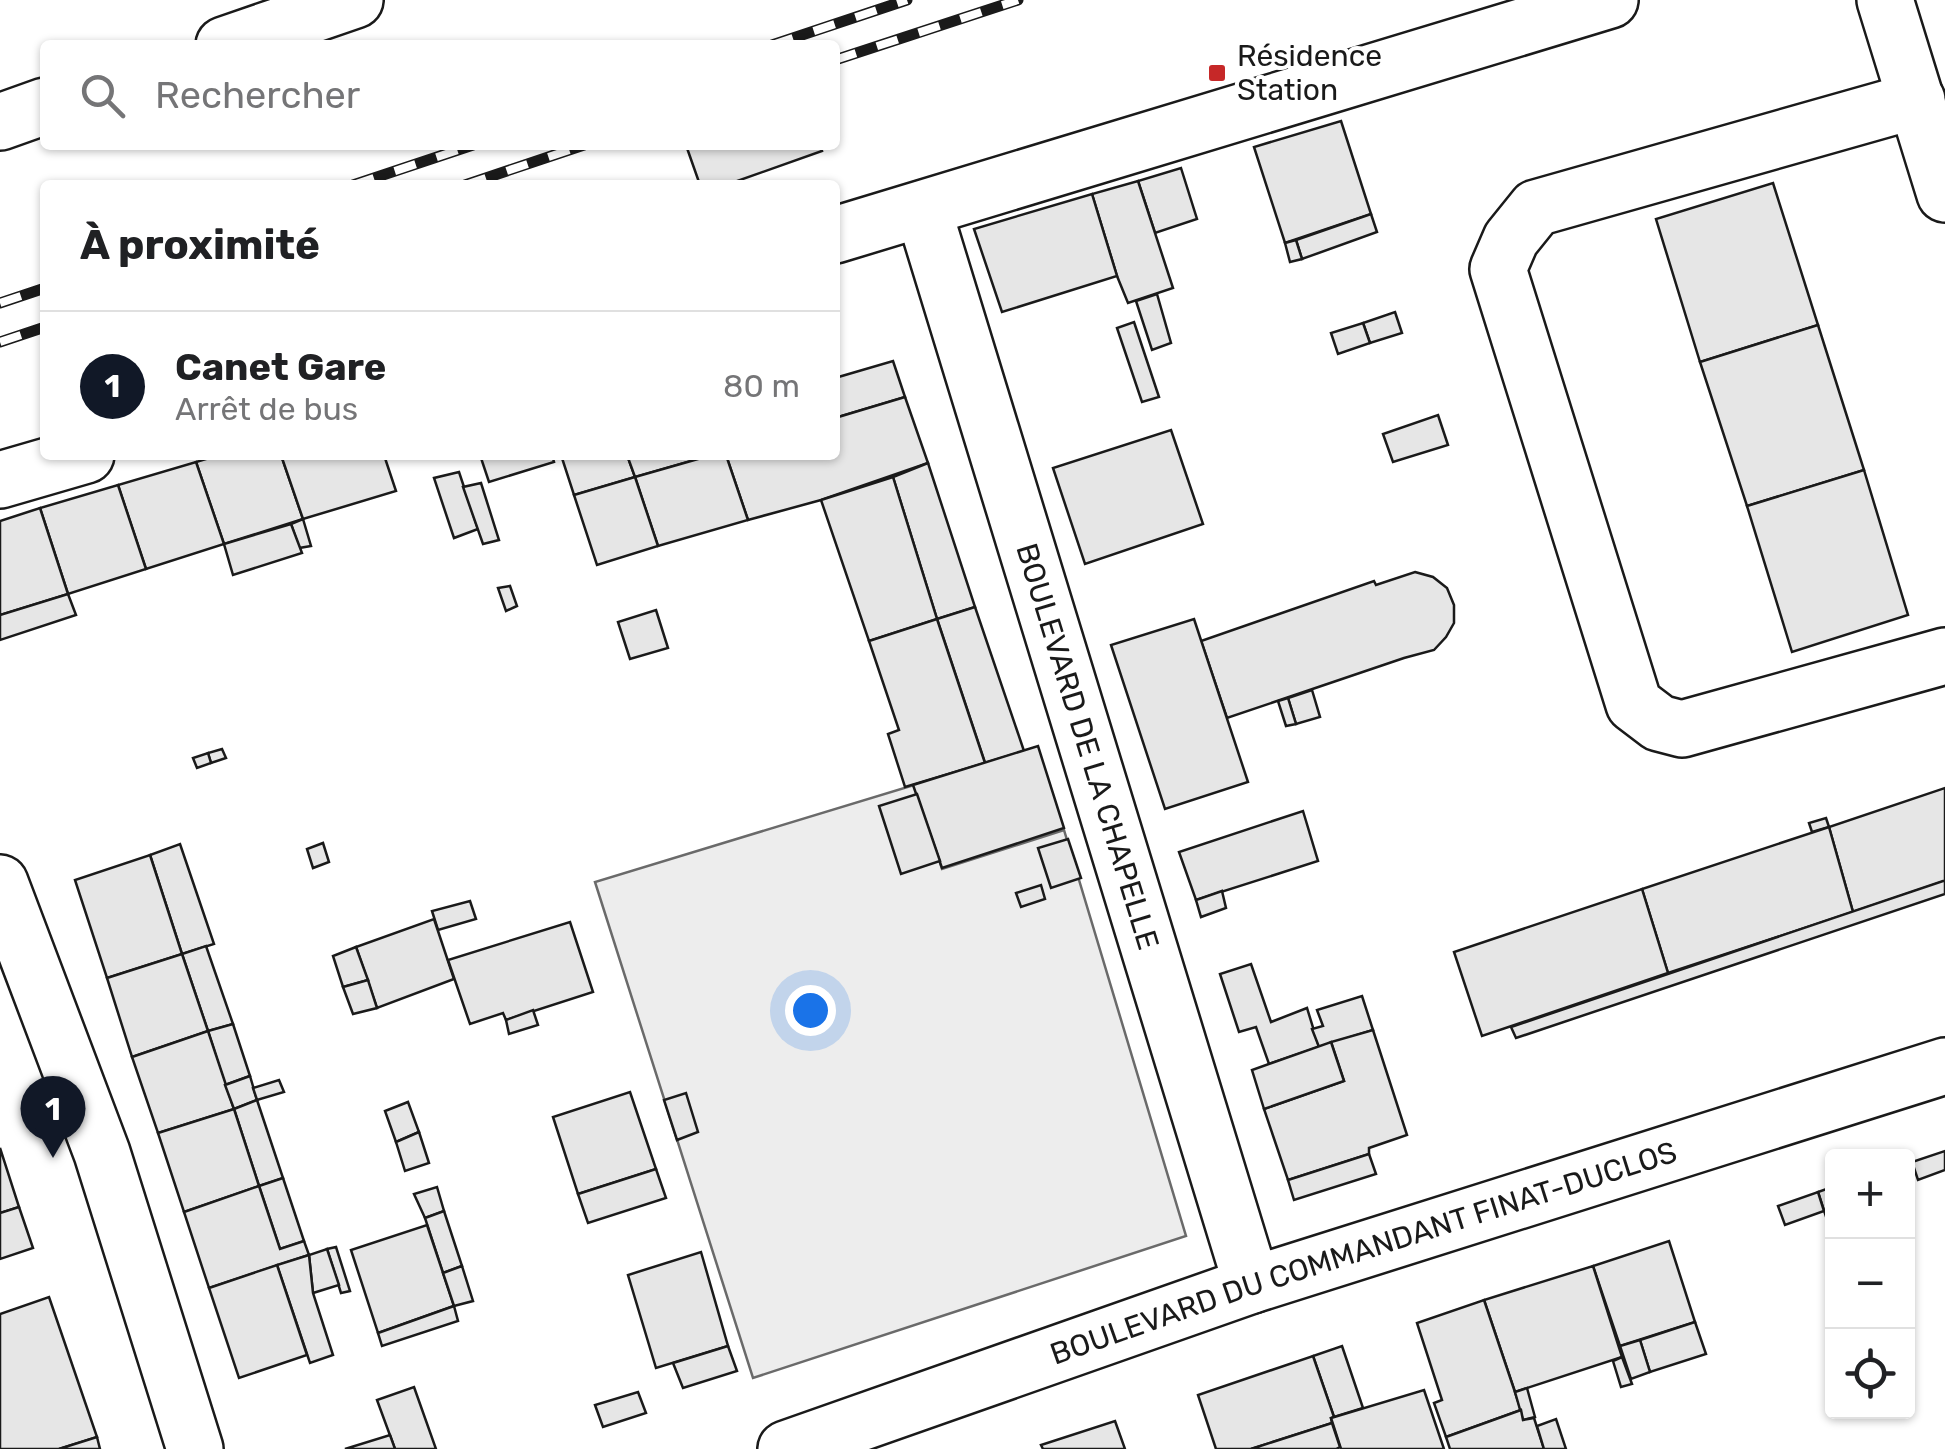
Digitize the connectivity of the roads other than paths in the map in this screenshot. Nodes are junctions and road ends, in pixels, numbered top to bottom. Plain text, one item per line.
1 (355, 0) edge
2 (1610, 0) edge
3 (1885, 0) edge
4 (239, 40) edge
5 (1917, 100) junction
6 (40, 108) edge
7 (0, 122) edge
8 (1945, 194) edge
9 (923, 209) junction
10 (840, 234) edge
11 (69, 460) edge
12 (0, 480) edge
13 (1945, 656) edge
14 (0, 883) edge
15 (1945, 1066) edge
16 (1252, 1286) junction
17 (196, 1449) edge
18 (786, 1449) edge

1 - 4 main road
2 - 9 main road
3 - 5 main road
5 - 8 main road
5 - 13 main road
6 - 7 main road
9 - 10 main road
9 - 16 main road, BOULEVARD DE LA CHAPELLE
11 - 12 main road
14 - 17 main road
15 - 16 main road, BOULEVARD DU COMMANDANT FINAT-DUCLOS
16 - 18 main road, BOULEVARD DU COMMANDANT FINAT-DUCLOS

